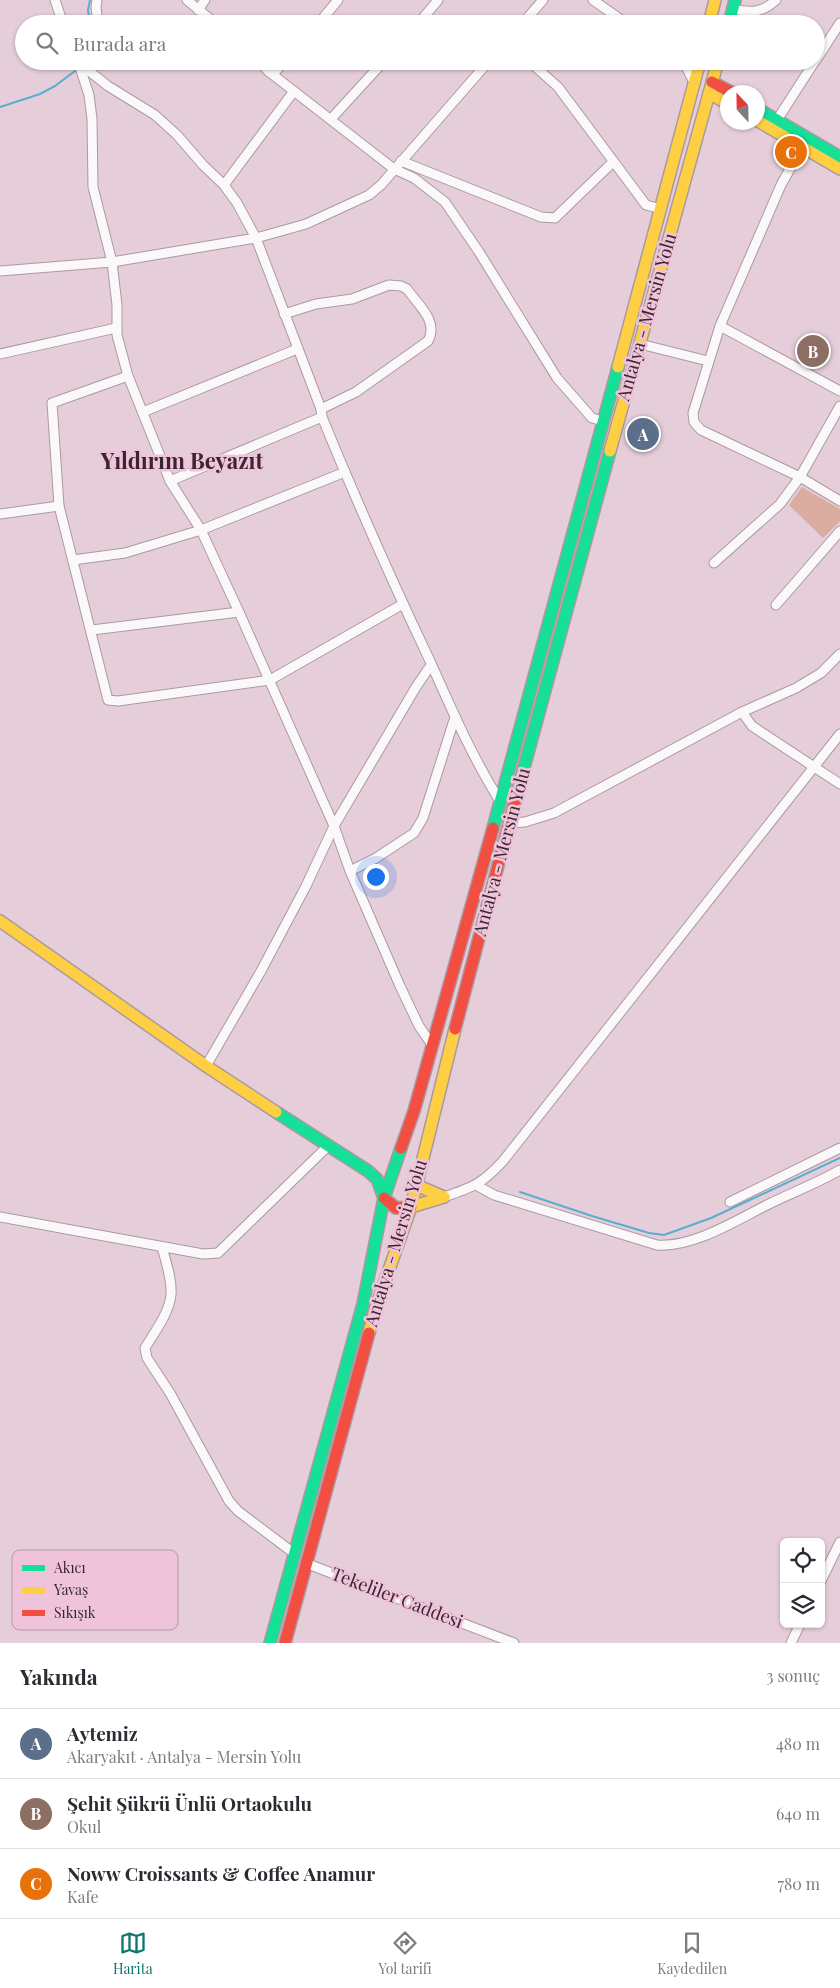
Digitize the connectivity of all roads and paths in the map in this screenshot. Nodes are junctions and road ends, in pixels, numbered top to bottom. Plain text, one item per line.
1 (55, 0) edge
2 (97, 0) edge
3 (187, 0) edge
4 (205, 0) edge
5 (338, 0) edge
6 (438, 0) edge
7 (543, 0) edge
8 (593, 0) edge
9 (715, 0) edge
10 (776, 0) edge
11 (734, 4) edge
12 (198, 10) junction
13 (60, 15) edge
14 (97, 15) edge
15 (204, 15) edge
16 (326, 15) edge
17 (426, 15) edge
18 (530, 15) edge
19 (614, 15) edge
20 (711, 15) edge
21 (840, 24) edge
22 (825, 47) edge
23 (84, 70) edge
24 (90, 70) edge
25 (269, 70) edge
26 (276, 70) edge
27 (376, 70) edge
28 (481, 70) edge
29 (539, 70) edge
30 (687, 70) edge
31 (694, 70) edge
32 (698, 70) edge
33 (715, 70) edge
34 (810, 70) edge
35 (698, 73) junction
36 (273, 74) junction
37 (695, 85) junction
38 (710, 87) junction
39 (720, 89) edge
40 (294, 91) junction
41 (720, 96) edge
42 (765, 115) edge
43 (331, 118) junction
44 (765, 123) edge
45 (774, 125) junction
46 (802, 147) junction
47 (840, 157) edge
48 (401, 161) junction
49 (614, 162) junction
50 (840, 168) edge
51 (394, 169) junction
52 (224, 185) junction
53 (661, 208) junction
54 (256, 238) junction
55 (112, 262) junction
56 (0, 271) edge
57 (284, 314) junction
58 (720, 326) junction
59 (116, 328) junction
60 (640, 344) junction
61 (297, 349) junction
62 (0, 354) edge
63 (708, 361) junction
64 (128, 376) junction
65 (840, 391) edge
66 (840, 406) edge
67 (143, 412) junction
68 (321, 413) junction
69 (603, 421) junction
70 (345, 472) junction
71 (800, 477) junction
72 (170, 481) junction
73 (840, 500) edge
74 (59, 506) junction
75 (0, 514) edge
76 (201, 530) junction
77 (840, 531) edge
78 (73, 560) junction
79 (714, 563) dead end
80 (403, 604) junction
81 (776, 606) dead end
82 (239, 612) junction
83 (92, 630) junction
84 (840, 654) edge
85 (431, 665) junction
86 (270, 680) junction
87 (742, 712) junction
88 (456, 717) junction
89 (840, 734) edge
90 (815, 766) junction
91 (840, 784) edge
92 (500, 801) junction
93 (509, 823) junction
94 (334, 826) junction
95 (350, 871) junction
96 (0, 921) edge
97 (432, 1045) junction
98 (206, 1066) junction
99 (328, 1146) junction
100 (840, 1148) edge
101 (840, 1170) edge
102 (368, 1171) junction
103 (392, 1175) junction
104 (416, 1185) junction
105 (476, 1185) junction
106 (444, 1197) junction
107 (384, 1198) junction
108 (730, 1202) dead end
109 (411, 1207) junction
110 (0, 1218) edge
111 (162, 1247) junction
112 (840, 1542) edge
113 (295, 1554) junction
114 (308, 1564) junction
115 (825, 1573) edge
116 (798, 1628) edge
117 (270, 1643) edge
118 (285, 1643) edge
119 (514, 1643) edge
120 (791, 1643) edge

1 - 13 street
2 - 14 street
3 - 12 street
4 - 12 street
5 - 16 street
6 - 17 street
7 - 18 street
8 - 19 street
9 - 20 main road
10 - 11 street
12 - 15 street
21 - 22 street
23 - 55 street
24 - 52 street
25 - 36 street
26 - 36 street
27 - 43 street
28 - 48 street
29 - 49 street
30 - 37 street
31 - 35 street
32 - 35 main road, Antalya - Mersin Yolu
33 - 38 main road, Antalya - Mersin Yolu
34 - 45 street
35 - 37 main road, Antalya - Mersin Yolu
35 - 38 main road
36 - 40 street
37 - 38 main road
37 - 53 main road, Antalya - Mersin Yolu
38 - 39 main road
38 - 41 main road
38 - 60 main road, Antalya - Mersin Yolu
40 - 43 street
40 - 52 street
42 - 45 main road
43 - 51 street
44 - 45 main road
45 - 46 main road
45 - 47 main road
46 - 50 main road
46 - 58 street
48 - 49 street
48 - 51 street
49 - 53 street
51 - 54 street
51 - 69 street
52 - 54 street
53 - 69 main road, Antalya - Mersin Yolu
54 - 55 street
54 - 57 street
55 - 56 street
55 - 59 street
57 - 61 street
57 - 68 street
58 - 63 street
58 - 65 street
59 - 62 street
59 - 64 street
60 - 63 street
60 - 93 main road, Antalya - Mersin Yolu
61 - 67 street
61 - 68 street
63 - 71 street
64 - 67 street
64 - 74 street
66 - 71 street
67 - 72 street
68 - 70 street
68 - 72 street
69 - 92 main road, Antalya - Mersin Yolu
70 - 76 street
70 - 80 street
71 - 73 street
71 - 79 street
72 - 76 street
74 - 75 street
74 - 78 street
76 - 78 street
76 - 82 street
77 - 81 street
78 - 83 street
80 - 85 street
80 - 86 street
82 - 83 street
82 - 86 street
83 - 86 street
84 - 87 street
85 - 88 street
85 - 94 street
86 - 94 street
87 - 90 street
87 - 93 street
88 - 92 street
88 - 95 street
89 - 90 street
90 - 91 street
90 - 105 street
92 - 97 main road, Antalya - Mersin Yolu
93 - 104 main road, Antalya - Mersin Yolu
94 - 95 street
94 - 98 street
95 - 97 street
96 - 98 main road
97 - 103 main road, Antalya - Mersin Yolu
98 - 99 main road
99 - 102 main road
99 - 111 street
100 - 108 street
101 - 105 street
102 - 103 main road
102 - 107 main road
103 - 104 main road
103 - 107 main road, Antalya - Mersin Yolu
104 - 106 main road
104 - 109 main road, Antalya - Mersin Yolu
105 - 106 street
106 - 109 main road
107 - 109 main road
107 - 113 main road, Antalya - Mersin Yolu
109 - 114 main road, Antalya - Mersin Yolu
110 - 111 street
111 - 113 street
112 - 115 street
113 - 117 main road, Antalya - Mersin Yolu
114 - 118 main road, Antalya - Mersin Yolu
114 - 119 street, Tekeliler Caddesi
116 - 120 street

